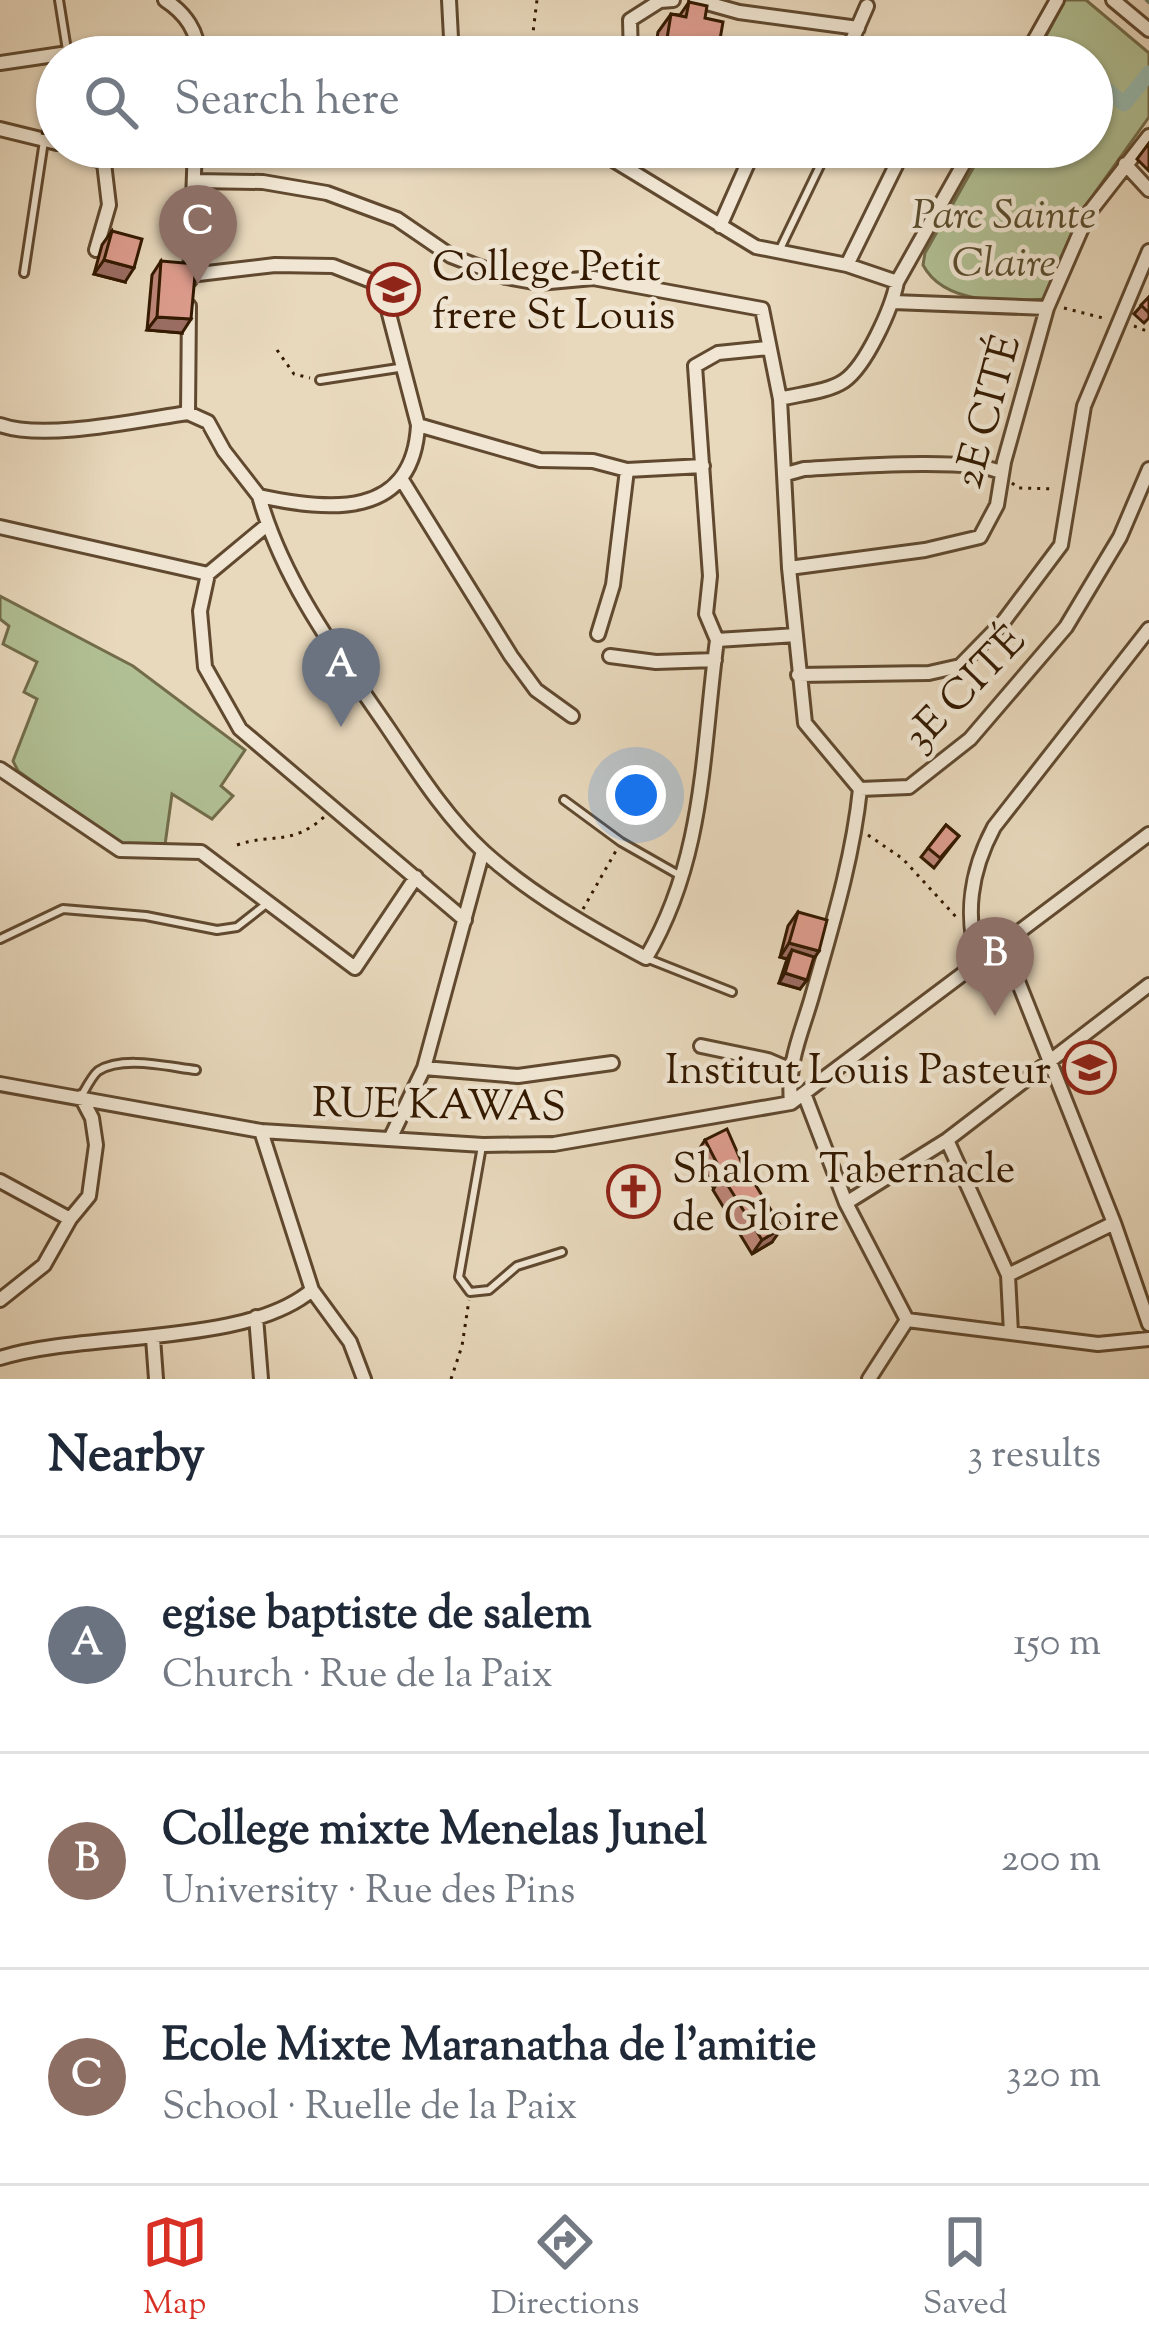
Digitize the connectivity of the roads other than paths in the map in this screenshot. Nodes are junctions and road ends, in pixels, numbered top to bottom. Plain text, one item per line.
1 (59, 0) edge
2 (165, 0) edge
3 (449, 0) edge
4 (673, 0) edge
5 (696, 0) edge
6 (1057, 0) edge
7 (1114, 0) edge
8 (870, 2) edge
9 (858, 28) junction
10 (1149, 30) edge
11 (65, 36) edge
12 (192, 36) edge
13 (451, 36) edge
14 (630, 36) edge
15 (855, 36) edge
16 (1037, 36) edge
17 (36, 58) edge
18 (0, 63) edge
19 (0, 129) edge
20 (1149, 136) edge
21 (36, 138) edge
22 (1124, 164) junction
23 (45, 168) edge
24 (105, 168) edge
25 (194, 168) edge
26 (626, 168) edge
27 (746, 168) edge
28 (819, 168) edge
29 (895, 168) edge
30 (961, 168) edge
31 (194, 181) junction
32 (1149, 190) edge
33 (720, 226) junction
34 (96, 250) dead end
35 (779, 251) junction
36 (1149, 251) edge
37 (847, 265) junction
38 (24, 273) dead end
39 (190, 275) junction
40 (897, 282) junction
41 (384, 286) dead end
42 (893, 302) junction
43 (1048, 308) junction
44 (388, 310) dead end
45 (767, 348) junction
46 (406, 367) junction
47 (320, 380) road end
48 (779, 396) junction
49 (188, 413) junction
50 (0, 425) edge
51 (418, 425) junction
52 (703, 466) junction
53 (1149, 469) edge
54 (627, 470) junction
55 (1002, 473) junction
56 (786, 474) junction
57 (402, 480) junction
58 (259, 496) junction
59 (267, 525) junction
60 (0, 527) edge
61 (789, 568) junction
62 (208, 574) junction
63 (1149, 628) edge
64 (598, 634) dead end
65 (796, 635) junction
66 (717, 640) junction
67 (610, 656) dead end
68 (715, 660) junction
69 (798, 675) junction
70 (572, 716) dead end
71 (0, 769) edge
72 (860, 789) junction
73 (564, 800) dead end
74 (1149, 834) edge
75 (483, 851) junction
76 (682, 876) junction
77 (416, 877) junction
78 (267, 902) junction
79 (465, 920) junction
80 (0, 939) edge
81 (1004, 946) junction
82 (646, 958) junction
83 (979, 964) junction
84 (1149, 985) edge
85 (732, 992) dead end
86 (701, 1046) dead end
87 (1049, 1060) junction
88 (611, 1063) dead end
89 (424, 1068) junction
90 (789, 1069) junction
91 (196, 1070) dead end
92 (0, 1084) edge
93 (81, 1096) junction
94 (798, 1100) junction
95 (261, 1131) junction
96 (390, 1139) junction
97 (947, 1140) junction
98 (482, 1145) junction
99 (0, 1181) edge
100 (846, 1203) junction
101 (70, 1219) junction
102 (1114, 1223) junction
103 (562, 1252) dead end
104 (1008, 1275) junction
105 (311, 1290) junction
106 (0, 1300) edge
107 (256, 1317) junction
108 (907, 1320) junction
109 (1149, 1324) edge
110 (1011, 1333) junction
111 (153, 1338) junction
112 (1149, 1339) edge
113 (0, 1358) edge
114 (156, 1379) edge
115 (261, 1379) edge
116 (364, 1379) edge
117 (868, 1379) edge

1 - 11 lane
2 - 12 street
3 - 13 street
4 - 14 street
5 - 9 street
6 - 16 street
7 - 10 street
8 - 9 street
9 - 15 street
17 - 18 street
19 - 21 street
20 - 22 street, 2E CITÉ
22 - 32 street
22 - 43 street, 2E CITÉ
23 - 38 lane
24 - 34 street
25 - 31 street
26 - 33 street
27 - 33 street
28 - 35 lane
29 - 37 street
30 - 40 street
31 - 39 street
31 - 45 street
33 - 35 street
35 - 37 street
36 - 69 street, 3E CITÉ
37 - 40 street
39 - 41 street
39 - 49 street
40 - 42 street
42 - 43 street
42 - 48 street
43 - 55 street, 2E CITÉ
44 - 46 street
45 - 48 street
45 - 52 street
46 - 47 lane
46 - 51 street
48 - 56 street
49 - 50 street
49 - 58 street
51 - 54 street
51 - 57 street
52 - 54 street
52 - 66 street
53 - 72 street, 3E CITÉ
54 - 64 street
55 - 56 street
55 - 61 street, 2E CITÉ
56 - 61 street
57 - 58 street
57 - 70 street
58 - 59 street
59 - 62 street
59 - 75 street
60 - 62 street
61 - 65 street
62 - 77 street
63 - 83 street
65 - 66 street
65 - 69 street
66 - 68 street
67 - 68 street
68 - 76 street
69 - 72 street
71 - 78 street
72 - 90 street
73 - 76 lane
74 - 81 street, RUE KAWAS
75 - 79 street
75 - 82 street
76 - 82 street
77 - 78 street
77 - 79 street
78 - 80 lane
79 - 89 street
81 - 83 street, RUE KAWAS
81 - 87 street
82 - 85 lane
83 - 94 street, RUE KAWAS
84 - 87 street
86 - 90 street
87 - 97 street
87 - 102 street
88 - 89 street
89 - 96 street
90 - 94 street
91 - 93 lane
92 - 93 street, RUE KAWAS
93 - 95 street, RUE KAWAS
93 - 101 street
94 - 98 street, RUE KAWAS
94 - 100 street
95 - 96 street, RUE KAWAS
95 - 105 street
96 - 98 street, RUE KAWAS
97 - 100 street
97 - 104 street
98 - 103 lane
99 - 101 street
100 - 108 street
101 - 106 street
102 - 104 street
102 - 109 street
104 - 110 street
105 - 107 street
105 - 116 street
107 - 111 street
107 - 115 street
108 - 110 street
108 - 117 street
110 - 112 street
111 - 113 street
111 - 114 street

